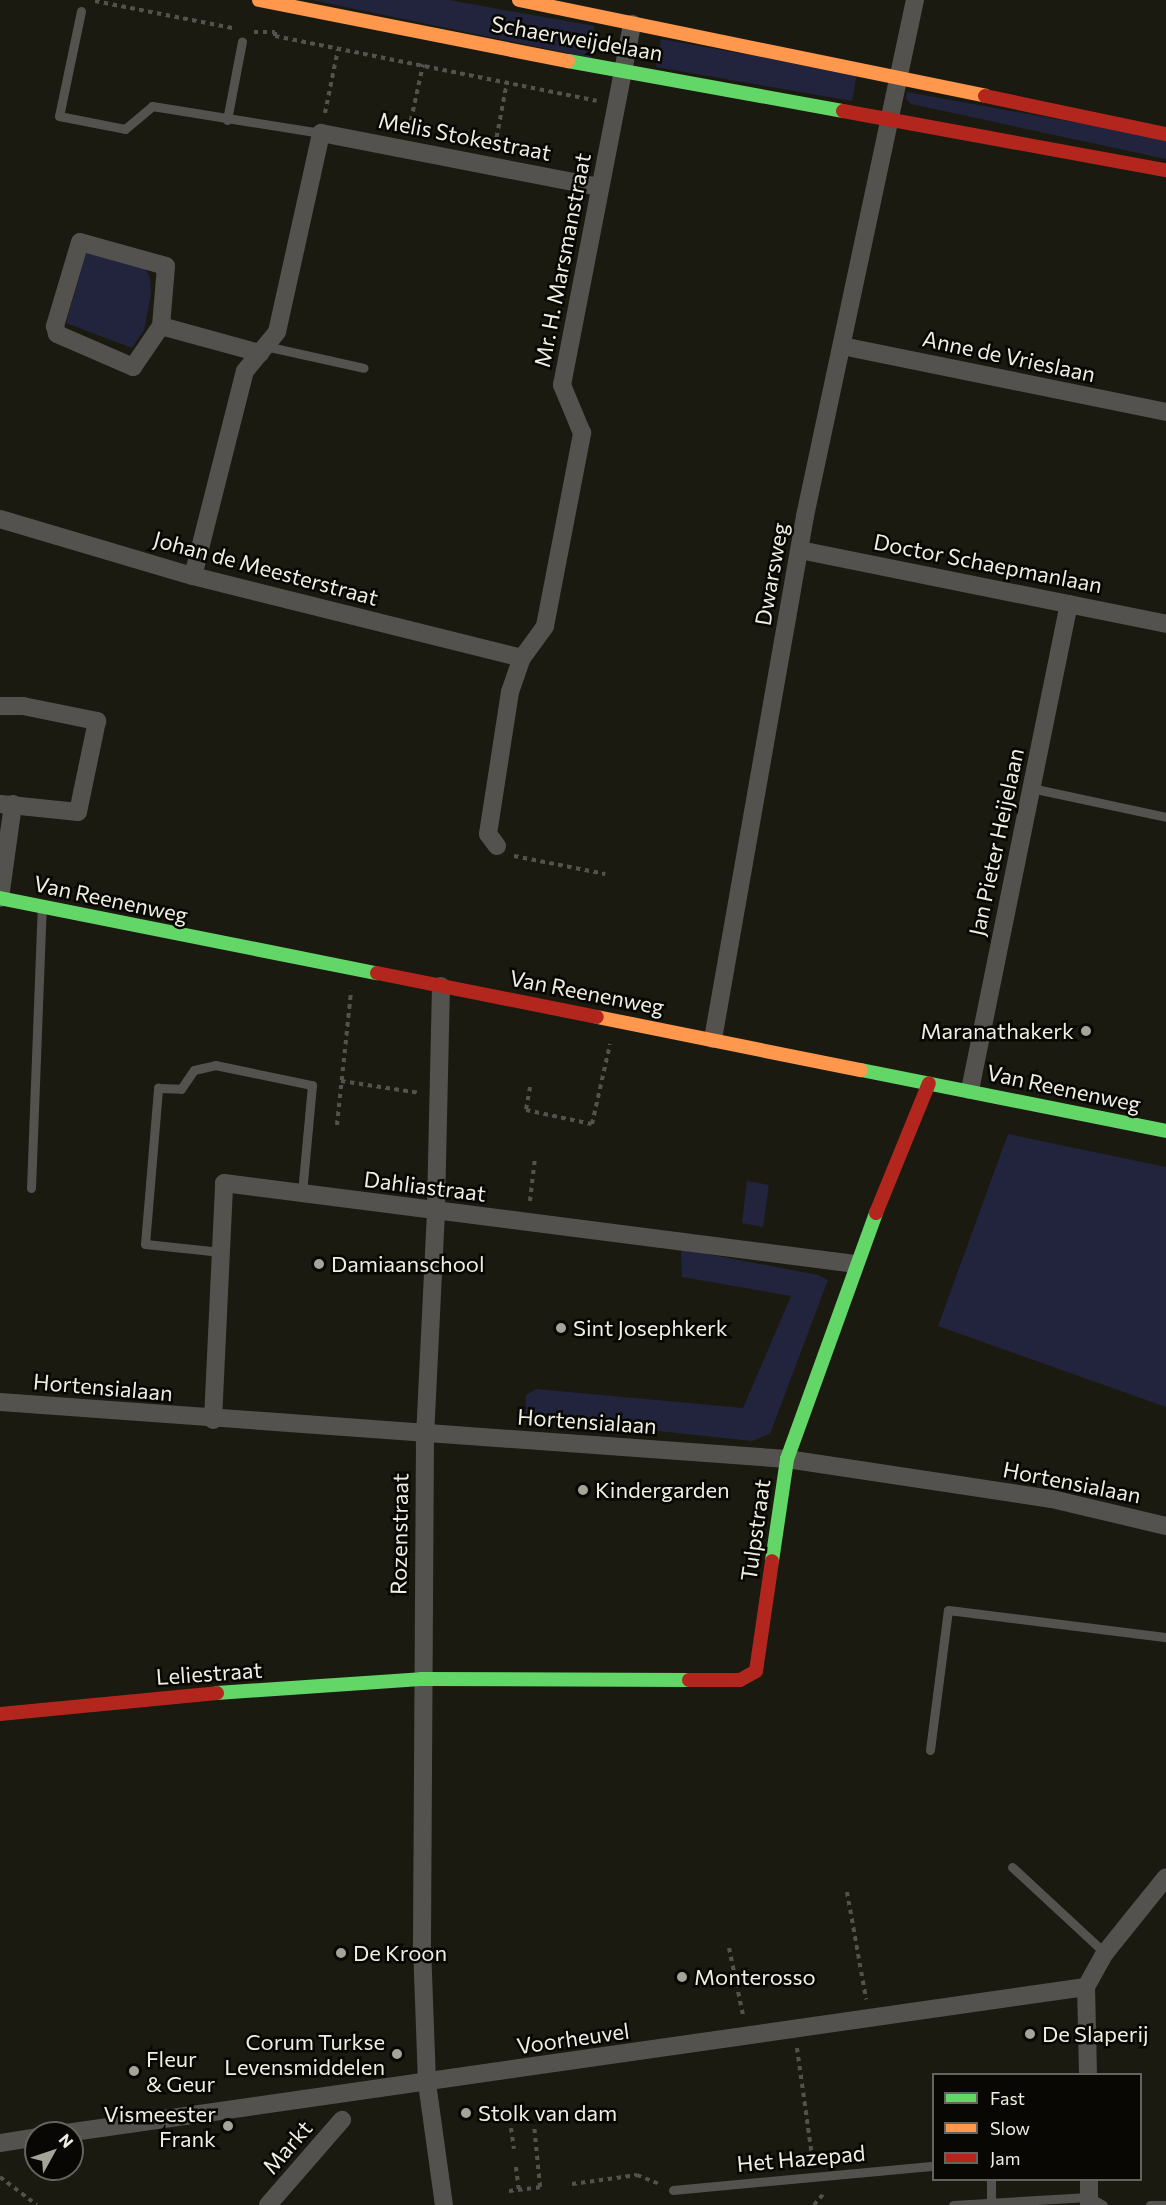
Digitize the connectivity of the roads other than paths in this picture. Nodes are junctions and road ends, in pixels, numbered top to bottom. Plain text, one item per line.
1 (259, 0) edge
2 (519, 0) edge
3 (915, 0) edge
4 (81, 11) dead end
5 (632, 24) junction
6 (242, 41) dead end
7 (623, 71) junction
8 (899, 77) junction
9 (227, 120) junction
10 (887, 120) junction
11 (321, 133) junction
12 (1166, 134) edge
13 (1166, 170) edge
14 (600, 186) junction
15 (161, 326) junction
16 (842, 346) junction
17 (262, 349) junction
18 (364, 368) dead end
19 (1166, 412) edge
20 (0, 519) edge
21 (800, 550) junction
22 (193, 576) junction
23 (1069, 604) junction
24 (1166, 624) edge
25 (522, 658) junction
26 (0, 706) edge
27 (1031, 788) junction
28 (6, 804) edge
29 (1166, 818) edge
30 (502, 850) road end
31 (0, 898) edge
32 (42, 905) junction
33 (441, 986) junction
34 (714, 1039) junction
35 (929, 1083) junction
36 (970, 1090) junction
37 (1166, 1131) edge
38 (31, 1188) dead end
39 (302, 1193) junction
40 (436, 1212) junction
41 (221, 1252) junction
42 (855, 1264) junction
43 (0, 1402) edge
44 (213, 1420) junction
45 (425, 1434) junction
46 (787, 1459) junction
47 (1166, 1526) edge
48 (1166, 1637) edge
49 (421, 1679) junction
50 (0, 1714) edge
51 (930, 1750) dead end
52 (1012, 1868) dead end
53 (1166, 1877) edge
54 (1105, 1953) junction
55 (1086, 1988) junction
56 (1088, 2073) edge
57 (427, 2083) junction
58 (342, 2120) dead end
59 (84, 2130) edge
60 (24, 2139) edge
61 (0, 2143) edge
62 (932, 2166) edge
63 (991, 2181) edge
64 (673, 2190) road end
65 (1093, 2197) edge
66 (992, 2201) junction
67 (268, 2205) edge
68 (444, 2205) edge
69 (953, 2205) edge
70 (1150, 2205) edge
71 (1166, 2205) edge

1 - 7 street, Schaerweijdelaan
2 - 5 street, Schaerweijdelaan
3 - 8 street
4 - 9 lane, Melis Stokestraat
5 - 7 street, Mr. H. Marsmanstraat
5 - 8 street, Schaerweijdelaan
6 - 9 lane
7 - 10 street, Schaerweijdelaan
7 - 14 street, Mr. H. Marsmanstraat
8 - 10 street
8 - 12 street, Schaerweijdelaan
9 - 11 lane, Melis Stokestraat
10 - 13 street, Schaerweijdelaan
10 - 16 street, Dwarsweg
11 - 14 street, Melis Stokestraat
11 - 17 street
14 - 25 street, Mr. H. Marsmanstraat
15 - 15 street
15 - 17 street
16 - 19 street, Anne de Vrieslaan
16 - 21 street, Dwarsweg
17 - 18 lane
17 - 22 street
20 - 22 street, Johan de Meesterstraat
21 - 23 street, Doctor Schaepmanlaan
21 - 34 street, Dwarsweg
22 - 25 street, Johan de Meesterstraat
23 - 24 street, Doctor Schaepmanlaan
23 - 27 street, Jan Pieter Heijelaan
25 - 30 street, Mr. H. Marsmanstraat
26 - 28 street
27 - 29 lane
27 - 36 street, Jan Pieter Heijelaan
28 - 31 street
31 - 32 street, Van Reenenweg
32 - 33 street, Van Reenenweg
32 - 38 lane
33 - 34 street, Van Reenenweg
33 - 40 street, Rozenstraat
34 - 35 street, Van Reenenweg
35 - 36 street, Van Reenenweg
35 - 42 street, Tulpstraat
36 - 37 street, Van Reenenweg
39 - 40 street, Dahliastraat
39 - 41 street, Dahliastraat
39 - 41 lane
40 - 42 street, Dahliastraat
40 - 45 street, Rozenstraat
41 - 44 street, Dahliastraat
42 - 46 street, Tulpstraat
43 - 44 street, Hortensialaan
44 - 45 street, Hortensialaan
45 - 46 street, Hortensialaan
45 - 49 street, Rozenstraat
46 - 47 street, Hortensialaan
46 - 49 street, Tulpstraat
48 - 51 lane
49 - 50 street, Leliestraat
49 - 57 street, Rozenstraat
52 - 54 lane
53 - 54 street
54 - 55 street
55 - 56 street
55 - 57 street, Voorheuvel
57 - 59 street, Voorheuvel
57 - 68 street, Rozenstraat
58 - 67 street, Markt
60 - 61 street
62 - 64 lane, Het Hazepad
63 - 66 lane
65 - 66 lane
66 - 69 lane
70 - 71 lane

